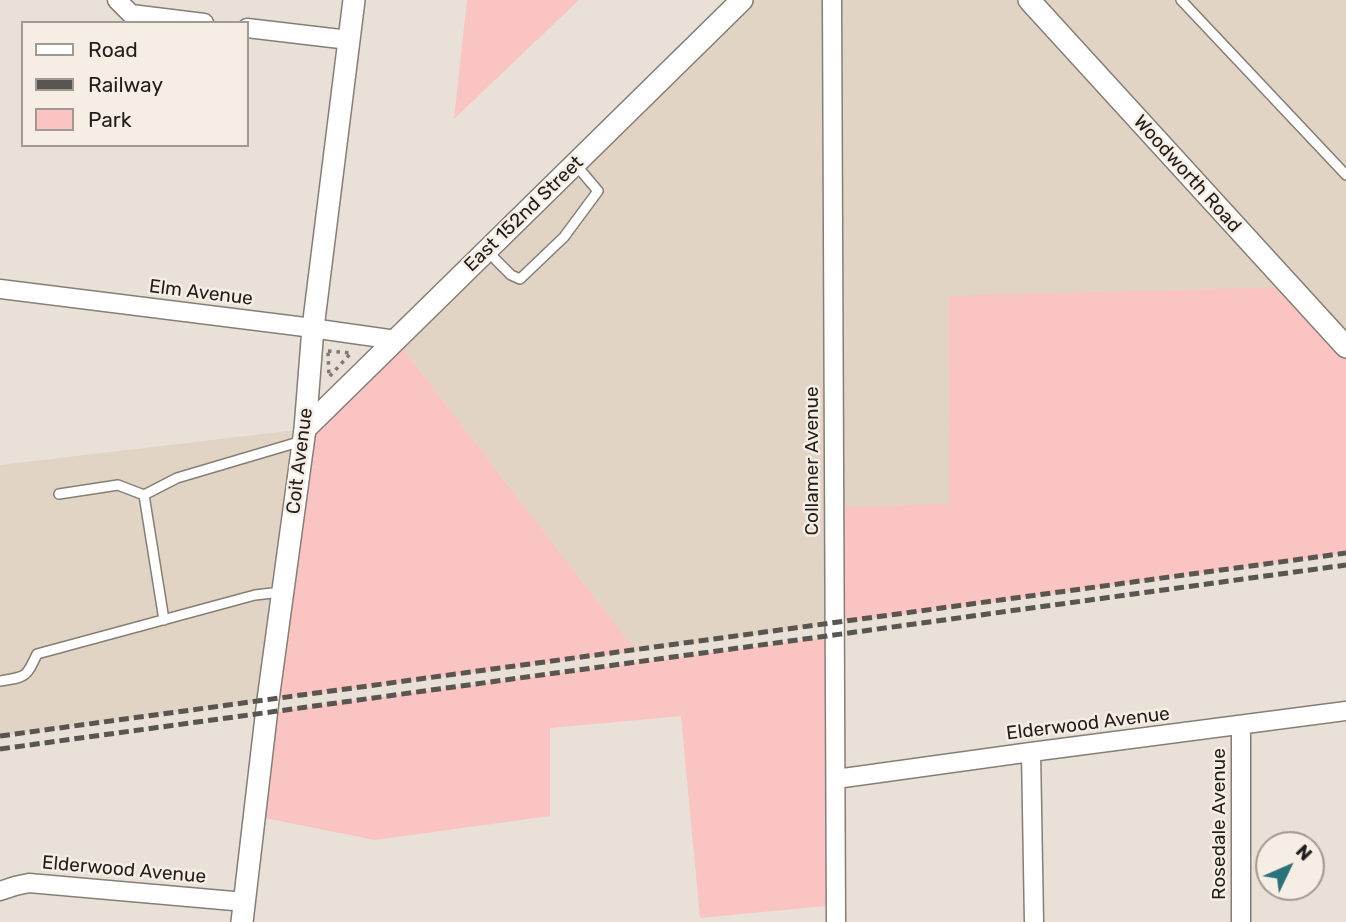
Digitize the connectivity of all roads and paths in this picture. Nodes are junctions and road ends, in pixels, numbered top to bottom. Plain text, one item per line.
1 (117, 0) edge
2 (354, 0) edge
3 (742, 0) edge
4 (832, 0) edge
5 (1029, 0) edge
6 (1181, 0) edge
7 (188, 21) edge
8 (248, 28) edge
9 (349, 40) junction
10 (575, 164) junction
11 (1346, 175) edge
12 (486, 251) junction
13 (0, 289) edge
14 (313, 328) junction
15 (396, 340) junction
16 (1346, 347) edge
17 (351, 353) joint
18 (304, 435) junction
19 (59, 495) dead end
20 (144, 495) junction
21 (283, 592) junction
22 (164, 620) junction
23 (0, 681) edge
24 (1346, 711) edge
25 (1241, 726) junction
26 (1031, 751) junction
27 (836, 779) junction
28 (0, 891) edge
29 (243, 912) edge
30 (836, 922) edge
31 (1034, 922) edge
32 (1241, 922) edge

1 - 7 street
2 - 9 street, Coit Avenue
3 - 10 street, East 152nd Street
4 - 27 street, Collamer Avenue
5 - 16 street, Woodworth Road
6 - 11 lane
8 - 9 street
9 - 14 street, Coit Avenue
10 - 12 street, East 152nd Street
10 - 12 lane
12 - 15 street, East 152nd Street
13 - 14 street, Elm Avenue
14 - 15 street, Elm Avenue
14 - 18 street, Coit Avenue
15 - 18 street, East 152nd Street
17 - 17 path
18 - 20 lane
18 - 21 street, Coit Avenue
19 - 20 lane
20 - 22 lane
21 - 22 lane
21 - 29 street, Coit Avenue
22 - 23 lane
24 - 25 street, Elderwood Avenue
25 - 26 street, Elderwood Avenue
25 - 32 street, Rosedale Avenue
26 - 27 street, Elderwood Avenue
26 - 31 street
27 - 30 street, Collamer Avenue
28 - 29 street, Elderwood Avenue

